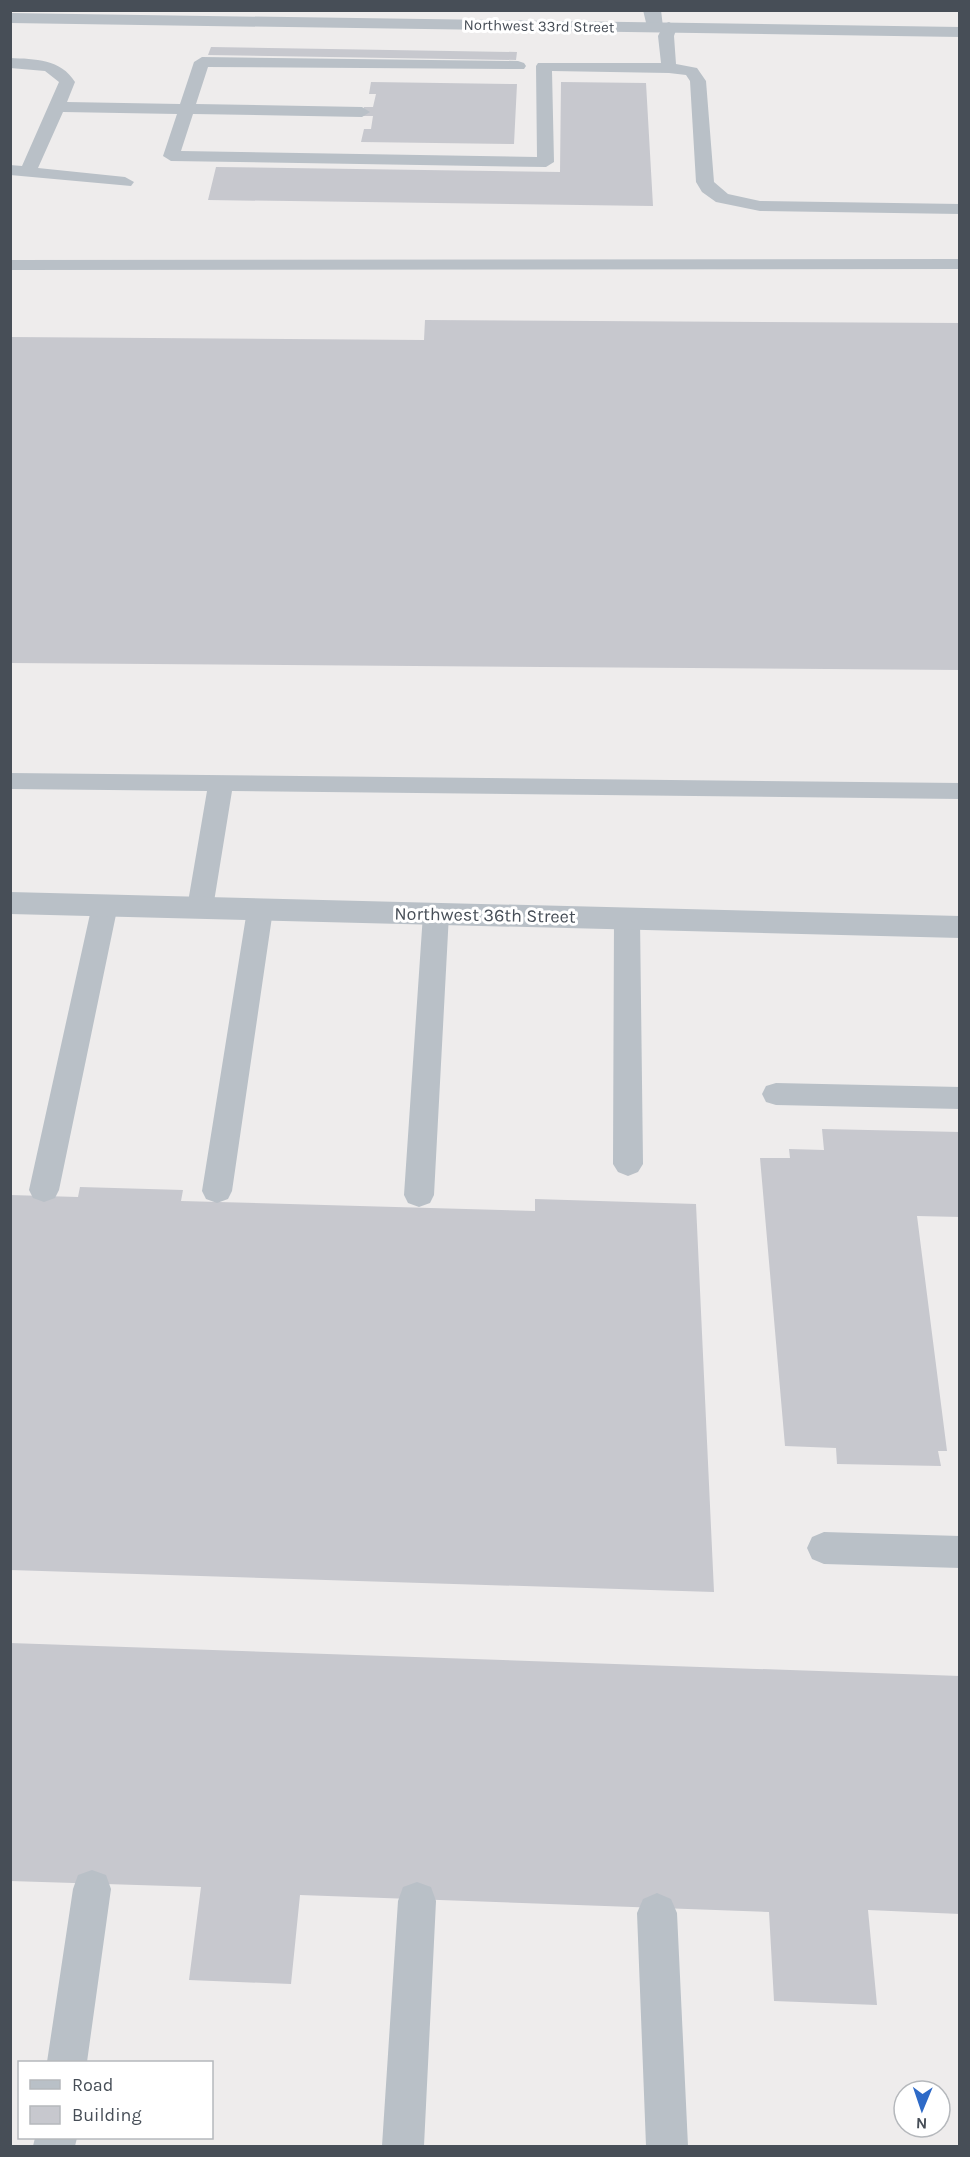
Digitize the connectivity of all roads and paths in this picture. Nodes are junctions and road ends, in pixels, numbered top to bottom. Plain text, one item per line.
1 (10, 18) edge
2 (659, 22) edge
3 (960, 32) edge
4 (10, 63) edge
5 (518, 66) dead end
6 (669, 68) junction
7 (57, 107) junction
8 (187, 109) junction
9 (362, 112) dead end
10 (19, 170) edge
11 (125, 182) dead end
12 (960, 209) edge
13 (960, 264) edge
14 (10, 265) edge
15 (10, 781) edge
16 (221, 783) junction
17 (960, 791) edge
18 (10, 903) edge
19 (105, 905) junction
20 (200, 908) junction
21 (260, 910) junction
22 (436, 914) junction
23 (627, 919) junction
24 (960, 927) edge
25 (776, 1094) dead end
26 (960, 1098) edge
27 (628, 1164) dead end
28 (44, 1190) dead end
29 (218, 1191) dead end
30 (419, 1195) dead end
31 (824, 1548) dead end
32 (960, 1552) edge
33 (92, 1888) dead end
34 (417, 1902) dead end
35 (657, 1913) dead end
36 (67, 2061) edge
37 (403, 2146) edge
38 (668, 2146) edge

1 - 2 street, Northwest 33rd Street
2 - 3 street, Northwest 33rd Street
2 - 6 lane
4 - 7 lane
5 - 8 lane
6 - 8 lane
6 - 12 lane
7 - 8 lane
7 - 10 lane
8 - 9 lane
10 - 11 lane
13 - 14 lane
15 - 16 lane
16 - 17 lane
16 - 20 lane
18 - 19 street, Northwest 36th Street
19 - 20 street, Northwest 36th Street
19 - 28 lane
20 - 21 street, Northwest 36th Street
21 - 22 street, Northwest 36th Street
21 - 29 lane
22 - 23 street, Northwest 36th Street
22 - 30 lane
23 - 24 street, Northwest 36th Street
23 - 27 lane
25 - 26 lane
31 - 32 lane
33 - 36 lane
34 - 37 lane
35 - 38 lane

